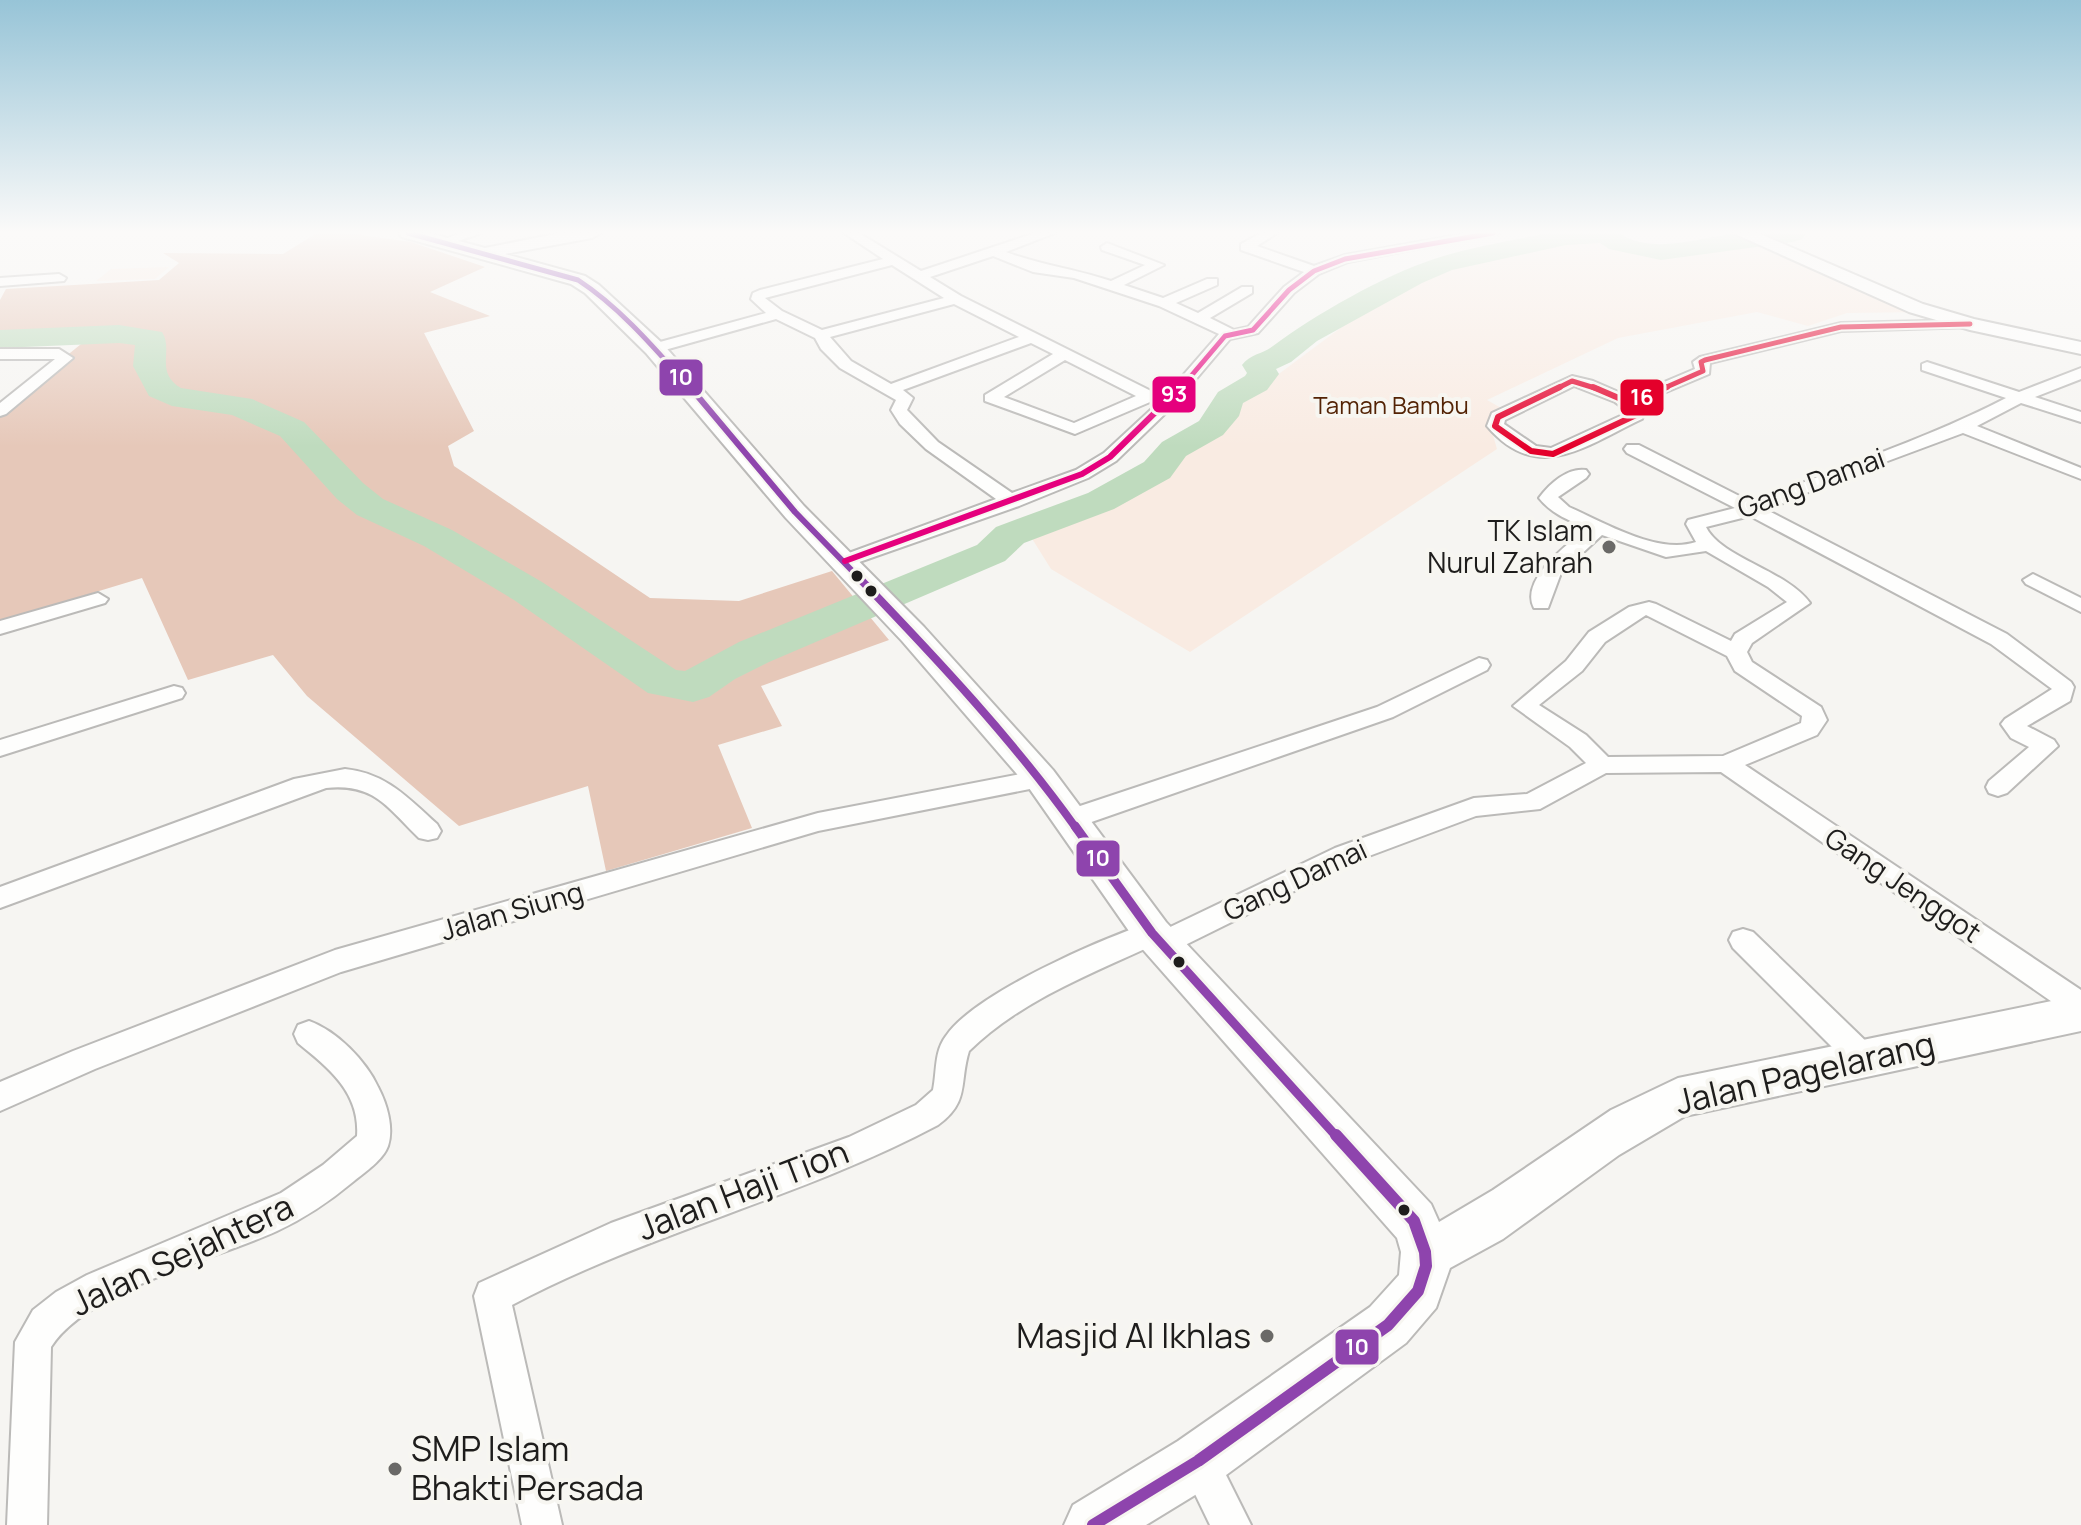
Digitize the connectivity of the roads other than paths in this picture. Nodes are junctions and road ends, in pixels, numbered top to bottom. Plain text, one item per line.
1 (607, 304) edge
2 (767, 304) edge
3 (937, 304) edge
4 (966, 304) edge
5 (1167, 304) edge
6 (1224, 304) edge
7 (1276, 304) edge
8 (1907, 304) edge
9 (777, 314) junction
10 (1199, 319) junction
11 (1970, 324) junction
12 (1230, 333) junction
13 (821, 335) junction
14 (1032, 337) junction
15 (654, 348) junction
16 (2081, 348) edge
17 (1065, 353) junction
18 (0, 354) edge
19 (1927, 367) dead end
20 (2081, 373) edge
21 (891, 389) junction
22 (1149, 396) junction
23 (2022, 396) junction
24 (1621, 399) junction
25 (1168, 402) junction
26 (0, 411) edge
27 (2081, 417) edge
28 (1963, 427) junction
29 (1633, 449) dead end
30 (1580, 474) dead end
31 (2081, 474) edge
32 (1012, 502) junction
33 (1752, 510) junction
34 (1600, 527) junction
35 (1707, 544) junction
36 (845, 561) junction
37 (2033, 580) dead end
38 (98, 599) dead end
39 (1541, 604) dead end
40 (2081, 606) edge
41 (0, 628) edge
42 (1736, 652) junction
43 (1479, 665) dead end
44 (174, 693) dead end
45 (0, 748) edge
46 (1726, 764) junction
47 (1602, 765) junction
48 (1041, 779) junction
49 (1998, 787) dead end
50 (1071, 819) junction
51 (428, 831) dead end
52 (0, 898) edge
53 (1157, 938) junction
54 (1743, 940) dead end
55 (2081, 1006) edge
56 (2081, 1013) edge
57 (309, 1034) dead end
58 (1863, 1058) junction
59 (0, 1097) edge
60 (1426, 1254) junction
61 (1198, 1461) junction
62 (27, 1525) edge
63 (542, 1525) edge
64 (1093, 1525) edge
65 (1231, 1525) edge

1 - 15 main road
2 - 9 street
3 - 13 street
4 - 14 street
5 - 10 street
6 - 10 street
7 - 12 street
8 - 11 main road
9 - 13 street
9 - 15 street
10 - 12 street
11 - 16 main road
11 - 24 street
12 - 25 street
13 - 21 street
14 - 17 street
14 - 21 street
15 - 36 main road
17 - 22 street
17 - 22 street
18 - 26 street
19 - 23 street
20 - 23 street, Gang Damai
21 - 32 street
22 - 25 street
23 - 27 street
23 - 28 street, Gang Damai
24 - 24 street
25 - 32 street
28 - 31 street
28 - 33 street, Gang Damai
29 - 33 street
30 - 34 street
32 - 36 street
33 - 35 street, Gang Damai
33 - 49 street
34 - 35 street
34 - 39 street
35 - 42 street, Gang Damai
36 - 48 main road
37 - 40 street
38 - 41 street
42 - 46 street, Gang Damai
42 - 47 street
43 - 50 street
44 - 45 street
46 - 47 street, Gang Damai
46 - 55 street, Gang Jenggot
47 - 53 street, Gang Damai
48 - 50 main road
48 - 59 street, Jalan Siung
50 - 53 main road
51 - 52 street
53 - 60 main road
53 - 63 street, Jalan Haji Tion
54 - 58 street
56 - 58 main road, Jalan Pagelarang
57 - 62 street, Jalan Sejahtera
58 - 60 main road, Jalan Pagelarang
60 - 61 main road
61 - 64 main road
61 - 65 street

